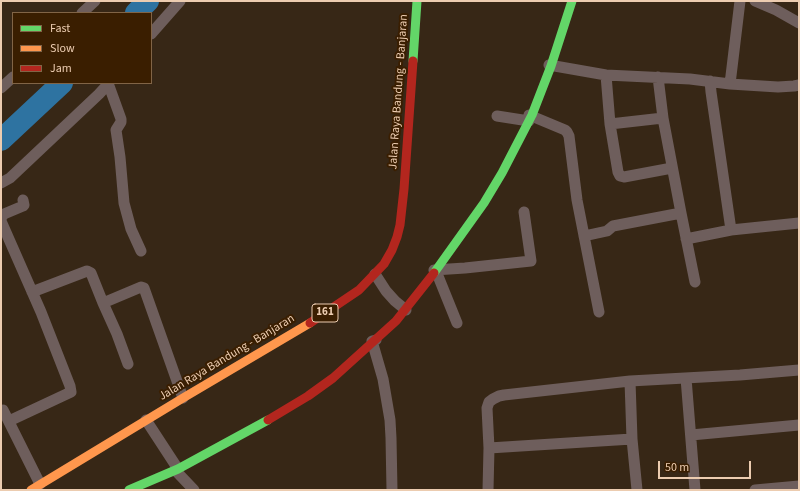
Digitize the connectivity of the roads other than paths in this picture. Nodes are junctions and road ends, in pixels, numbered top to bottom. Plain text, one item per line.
1 (95, 1) edge
2 (180, 1) edge
3 (418, 1) edge
4 (572, 1) edge
5 (740, 1) edge
6 (754, 1) edge
7 (83, 12) edge
8 (799, 23) edge
9 (152, 33) edge
10 (551, 66) junction
11 (606, 75) junction
12 (658, 77) junction
13 (12, 78) edge
14 (710, 81) junction
15 (107, 84) edge
16 (108, 84) edge
17 (730, 84) junction
18 (799, 85) edge
19 (1, 88) edge
20 (497, 116) dead end
21 (530, 118) junction
22 (663, 118) junction
23 (610, 124) junction
24 (672, 168) junction
25 (1, 183) edge
26 (23, 200) dead end
27 (524, 212) dead end
28 (681, 213) junction
29 (799, 223) edge
30 (730, 230) junction
31 (584, 236) junction
32 (686, 239) junction
33 (141, 251) dead end
34 (436, 271) junction
35 (375, 274) junction
36 (695, 282) dead end
37 (32, 292) junction
38 (103, 303) junction
39 (406, 310) junction
40 (600, 312) dead end
41 (456, 323) dead end
42 (376, 340) junction
43 (128, 364) dead end
44 (799, 370) edge
45 (686, 378) junction
46 (630, 381) junction
47 (183, 398) junction
48 (3, 410) dead end
49 (146, 420) junction
50 (9, 421) junction
51 (799, 425) edge
52 (691, 435) junction
53 (632, 439) junction
54 (489, 448) junction
55 (178, 469) junction
56 (799, 486) edge
57 (35, 487) edge
58 (192, 489) edge
59 (129, 490) edge
60 (392, 490) edge
61 (488, 490) edge
62 (637, 490) edge
63 (694, 490) edge
64 (755, 490) edge

1 - 7 street
2 - 9 street
3 - 35 street, Jalan Raya Bandung - Banjaran / 161
4 - 10 street
5 - 17 street
6 - 8 street
10 - 11 street
10 - 21 street
11 - 12 street
11 - 23 street
12 - 14 street
12 - 22 street
13 - 19 street
14 - 17 street
14 - 30 street
15 - 25 street
16 - 33 street
17 - 18 street
20 - 21 street
21 - 31 street
21 - 34 street
22 - 23 street
22 - 24 street
23 - 24 street
24 - 28 street
26 - 37 street
27 - 34 street
28 - 31 street
28 - 32 street
29 - 30 street
30 - 32 street
31 - 40 street
32 - 36 street
34 - 39 street
34 - 41 street
35 - 39 street
35 - 47 street, Jalan Raya Bandung - Banjaran / 161
37 - 38 street
37 - 50 street
38 - 43 street
38 - 47 street
39 - 42 street
42 - 55 street
42 - 60 street
44 - 45 street
45 - 46 street
45 - 52 street
46 - 53 street
46 - 54 street
47 - 49 street, Jalan Raya Bandung - Banjaran / 161
48 - 50 street
49 - 55 street
49 - 57 street, Jalan Raya Bandung - Banjaran / 161
50 - 57 street
51 - 52 street
52 - 63 street
53 - 54 street
53 - 62 street
54 - 61 street
55 - 58 street
55 - 59 street
56 - 64 street

